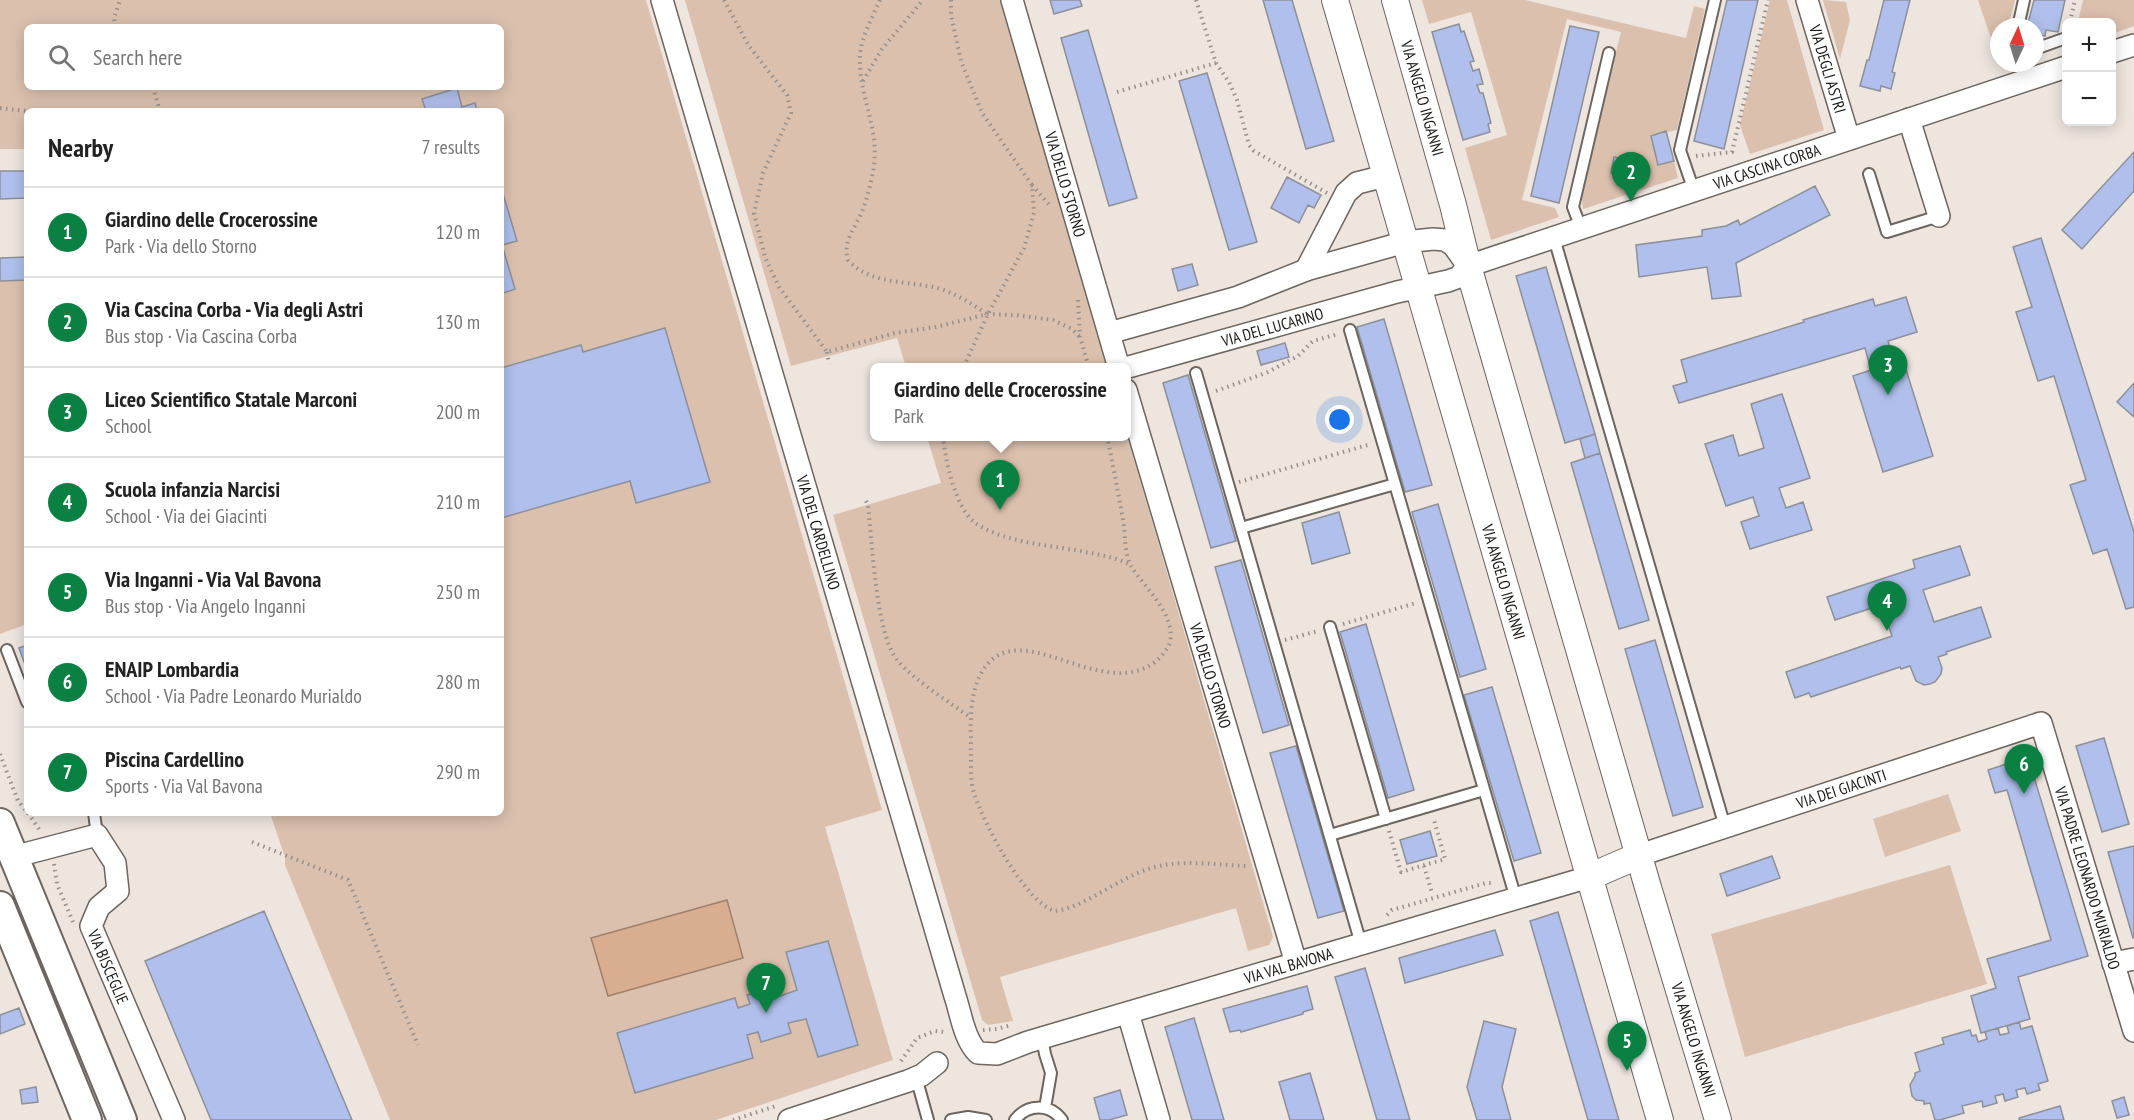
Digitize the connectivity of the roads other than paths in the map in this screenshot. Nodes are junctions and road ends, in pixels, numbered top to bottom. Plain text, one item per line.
1 (662, 0) edge
2 (1012, 0) edge
3 (1335, 0) edge
4 (1395, 0) edge
5 (1715, 0) edge
6 (1807, 0) edge
7 (2024, 0) edge
8 (2020, 18) edge
9 (2062, 39) edge
10 (2134, 45) edge
11 (2044, 46) edge
12 (2116, 51) edge
13 (1609, 53) dead end
14 (2062, 67) edge
15 (2044, 69) edge
16 (2030, 72) edge
17 (1909, 120) junction
18 (1849, 139) junction
19 (1869, 174) dead end
20 (1385, 176) junction
21 (1694, 191) junction
22 (1939, 216) joint
23 (1581, 228) junction
24 (1554, 238) junction
25 (1405, 242) junction
26 (1468, 266) junction
27 (1306, 270) junction
28 (1418, 286) junction
29 (1350, 330) road end
30 (1109, 333) junction
31 (1118, 363) edge
32 (1131, 366) edge
33 (1196, 373) dead end
34 (1131, 407) edge
35 (1395, 484) junction
36 (1241, 528) junction
37 (1330, 627) road end
38 (7, 650) dead end
39 (24, 694) edge
40 (2041, 723) joint
41 (1484, 790) junction
42 (94, 816) edge
43 (1386, 819) junction
44 (0, 823) edge
45 (1725, 827) junction
46 (97, 835) junction
47 (1330, 835) junction
48 (1640, 855) junction
49 (7, 859) edge
50 (1589, 877) junction
51 (1513, 889) junction
52 (0, 906) edge
53 (1359, 934) junction
54 (2134, 959) edge
55 (1296, 963) junction
56 (2113, 963) junction
57 (1128, 1013) junction
58 (2134, 1031) edge
59 (1035, 1040) junction
60 (987, 1055) joint
61 (937, 1063) dead end
62 (916, 1077) junction
63 (1045, 1108) junction
64 (785, 1112) edge
65 (87, 1120) edge
66 (122, 1120) edge
67 (174, 1120) edge
68 (928, 1120) edge
69 (951, 1120) edge
70 (986, 1120) edge
71 (1015, 1120) edge
72 (1062, 1120) edge
73 (1159, 1120) edge
74 (1660, 1120) edge
75 (1718, 1120) edge

1 - 60 street, VIA DEL CARDELLINO
2 - 30 street, VIA DELLO STORNO
3 - 20 street, VIA ANGELO INGANNI
4 - 26 street, VIA ANGELO INGANNI
5 - 21 lane
6 - 18 street, VIA DEGLI ASTRI
7 - 8 lane
9 - 11 lane
10 - 12 street
13 - 23 lane
14 - 15 street, VIA CASCINA CORBA
16 - 17 street, VIA CASCINA CORBA
17 - 18 street, VIA CASCINA CORBA
17 - 22 street
18 - 21 street, VIA CASCINA CORBA
19 - 22 lane
20 - 25 street, VIA ANGELO INGANNI
20 - 27 street
21 - 23 street, VIA CASCINA CORBA
23 - 24 street, VIA CASCINA CORBA
24 - 26 street, VIA CASCINA CORBA
24 - 45 lane
25 - 26 street, VIA ANGELO INGANNI
25 - 27 street
25 - 28 street, VIA ANGELO INGANNI
26 - 28 street
26 - 48 street, VIA ANGELO INGANNI
27 - 30 street
28 - 32 street, VIA DEL LUCARINO
28 - 50 street, VIA ANGELO INGANNI
29 - 35 lane
30 - 31 street, VIA DELLO STORNO
33 - 36 lane
34 - 55 street, VIA DELLO STORNO
35 - 36 lane
35 - 41 lane
36 - 47 lane
37 - 43 lane
38 - 39 lane
40 - 45 street, VIA DEI GIACINTI
40 - 56 street, VIA PADRE LEONARDO MURIALDO
41 - 43 lane
41 - 51 lane
42 - 46 lane
43 - 47 lane
44 - 49 main road
45 - 48 street, VIA DEI GIACINTI
46 - 49 street
46 - 67 street, VIA BISCEGLIE
47 - 53 lane
48 - 50 street
48 - 75 street, VIA ANGELO INGANNI
49 - 66 main road
50 - 51 street, VIA VAL BAVONA
50 - 74 street, VIA ANGELO INGANNI
51 - 53 street, VIA VAL BAVONA
52 - 65 main road
53 - 55 street, VIA VAL BAVONA
54 - 56 street
55 - 57 street, VIA VAL BAVONA
56 - 58 street, VIA PADRE LEONARDO MURIALDO
57 - 59 street, VIA VAL BAVONA
57 - 73 street
59 - 60 street, VIA VAL BAVONA
59 - 63 lane
61 - 62 street
62 - 64 street
62 - 68 lane
63 - 71 lane
63 - 72 lane
69 - 70 lane

